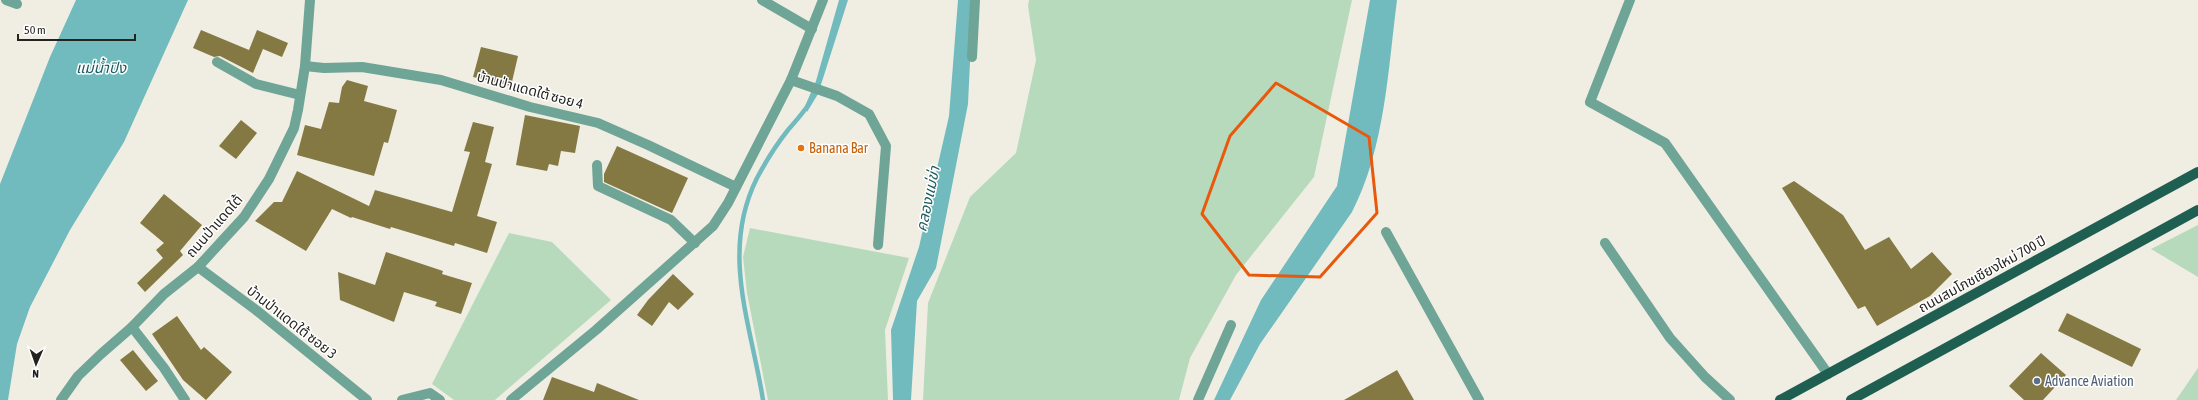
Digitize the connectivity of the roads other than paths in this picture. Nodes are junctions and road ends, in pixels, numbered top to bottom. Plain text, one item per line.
1 (6, 0) edge
2 (310, 0) edge
3 (762, 0) edge
4 (823, 0) edge
5 (975, 0) edge
6 (1630, 0) edge
7 (17, 4) dead end
8 (812, 29) junction
9 (972, 57) dead end
10 (217, 62) dead end
11 (305, 66) junction
12 (791, 80) junction
13 (300, 95) junction
14 (597, 165) dead end
15 (2198, 172) edge
16 (736, 187) junction
17 (2198, 210) edge
18 (1386, 232) dead end
19 (695, 243) junction
20 (1605, 243) dead end
21 (878, 245) dead end
22 (198, 267) junction
23 (1231, 325) dead end
24 (132, 327) junction
25 (1828, 374) junction
26 (61, 400) edge
27 (185, 400) edge
28 (367, 400) edge
29 (402, 400) edge
30 (440, 400) edge
31 (510, 400) edge
32 (1198, 400) edge
33 (1479, 400) edge
34 (1730, 400) edge
35 (1780, 400) edge
36 (1851, 400) edge

1 - 7 street
2 - 11 street, ถนนป่าแดดใต้
3 - 8 street
4 - 8 street
5 - 9 street
6 - 25 street
8 - 12 street
10 - 13 street
11 - 13 street, ถนนป่าแดดใต้
11 - 16 street, บ้านป่าแดดใต้ ซอย 4
12 - 16 street
12 - 21 street
13 - 22 street, ถนนป่าแดดใต้
14 - 19 street
15 - 25 main road, ถนนสมโภชเชียงใหม่ 700 ปี
16 - 19 street
17 - 36 main road
18 - 33 street
19 - 31 street
20 - 34 street
22 - 24 street, ถนนป่าแดดใต้
22 - 28 street, บ้านป่าแดดใต้ ซอย 3
23 - 32 street
24 - 26 street, ถนนป่าแดดใต้
24 - 27 street
25 - 35 main road, ถนนสมโภชเชียงใหม่ 700 ปี
29 - 30 street

